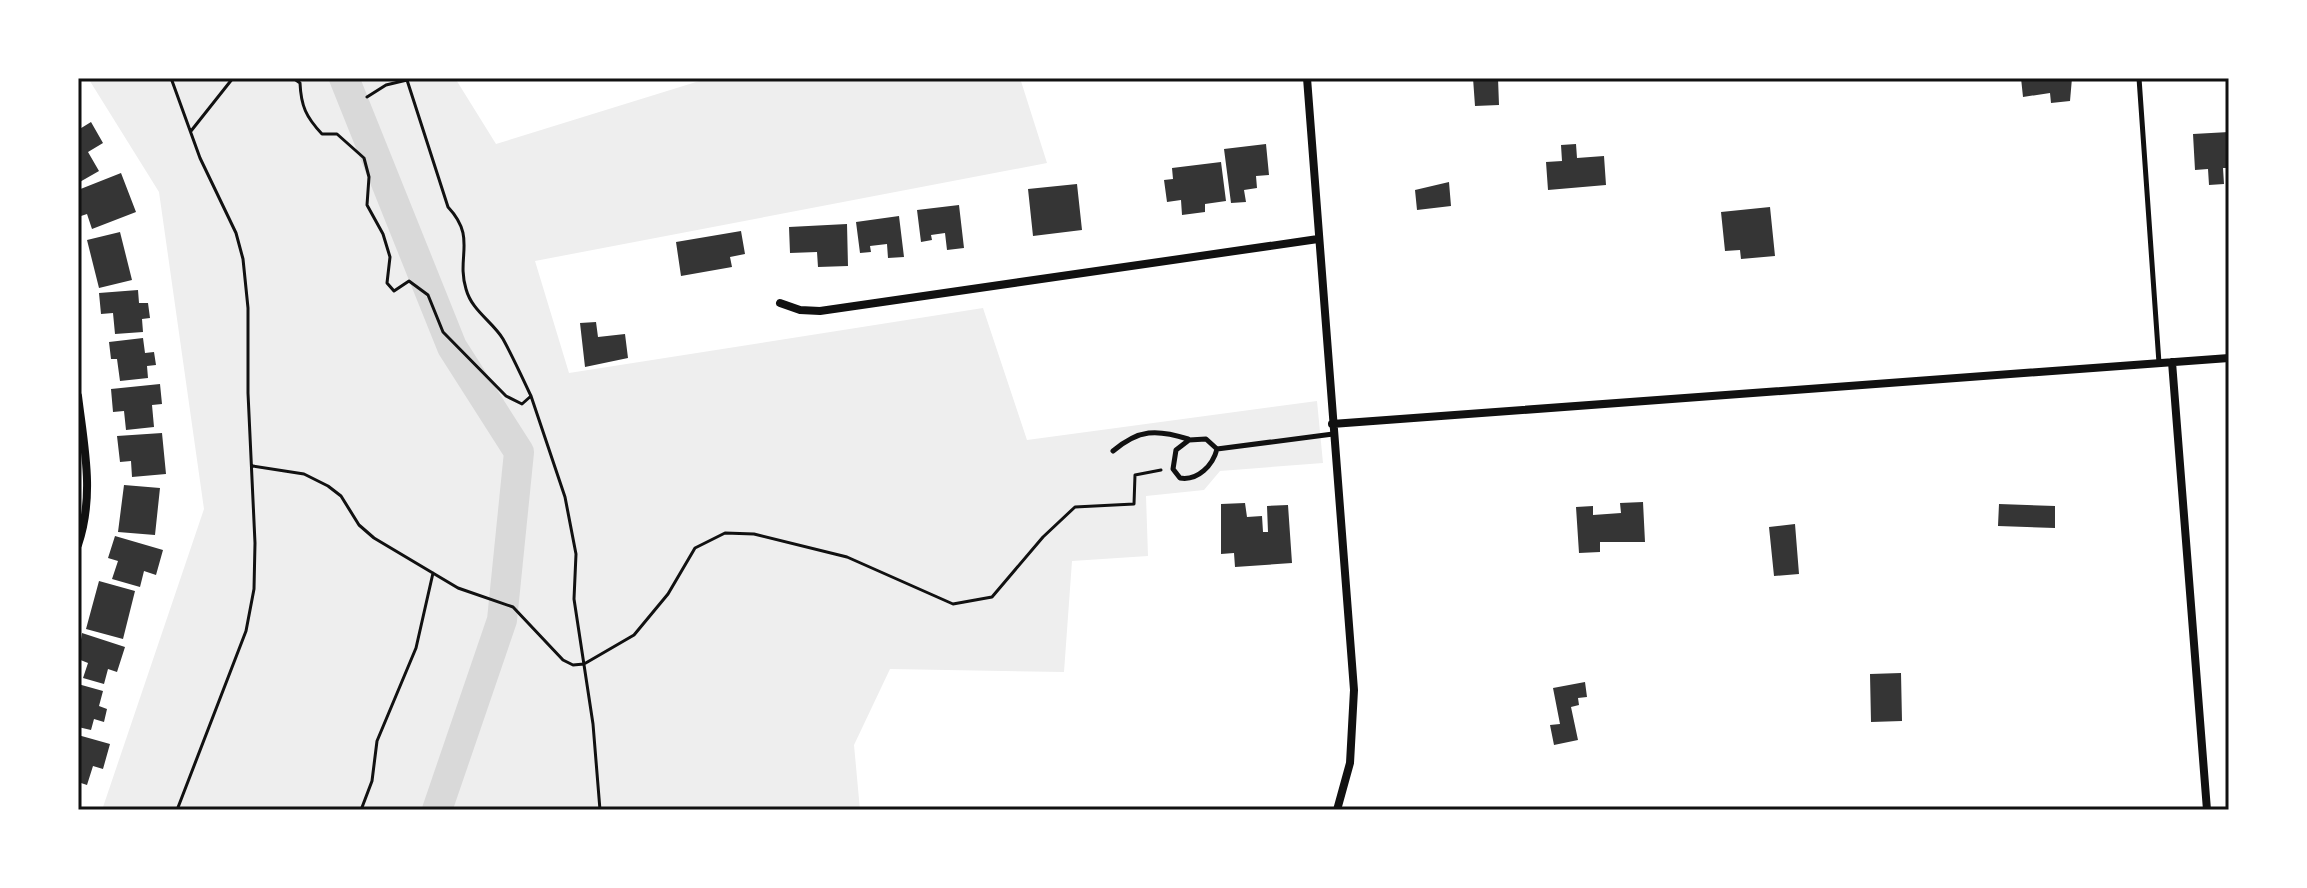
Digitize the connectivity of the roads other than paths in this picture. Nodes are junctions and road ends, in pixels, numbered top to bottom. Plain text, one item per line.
1 (1307, 78) edge
2 (2139, 78) edge
3 (1318, 239) junction
4 (780, 303) dead end
5 (2229, 358) edge
6 (2172, 362) junction
7 (2159, 363) junction
8 (78, 396) edge
9 (1333, 429) junction
10 (1189, 440) junction
11 (1217, 449) junction
12 (1113, 451) dead end
13 (78, 545) edge
14 (1337, 810) edge
15 (2207, 810) edge

1 - 3 street
2 - 7 lane
3 - 4 street
3 - 9 street
5 - 6 street
6 - 7 street
6 - 15 street
7 - 9 street
8 - 13 street
9 - 11 lane
9 - 14 street
10 - 11 lane
10 - 11 lane
10 - 12 lane

